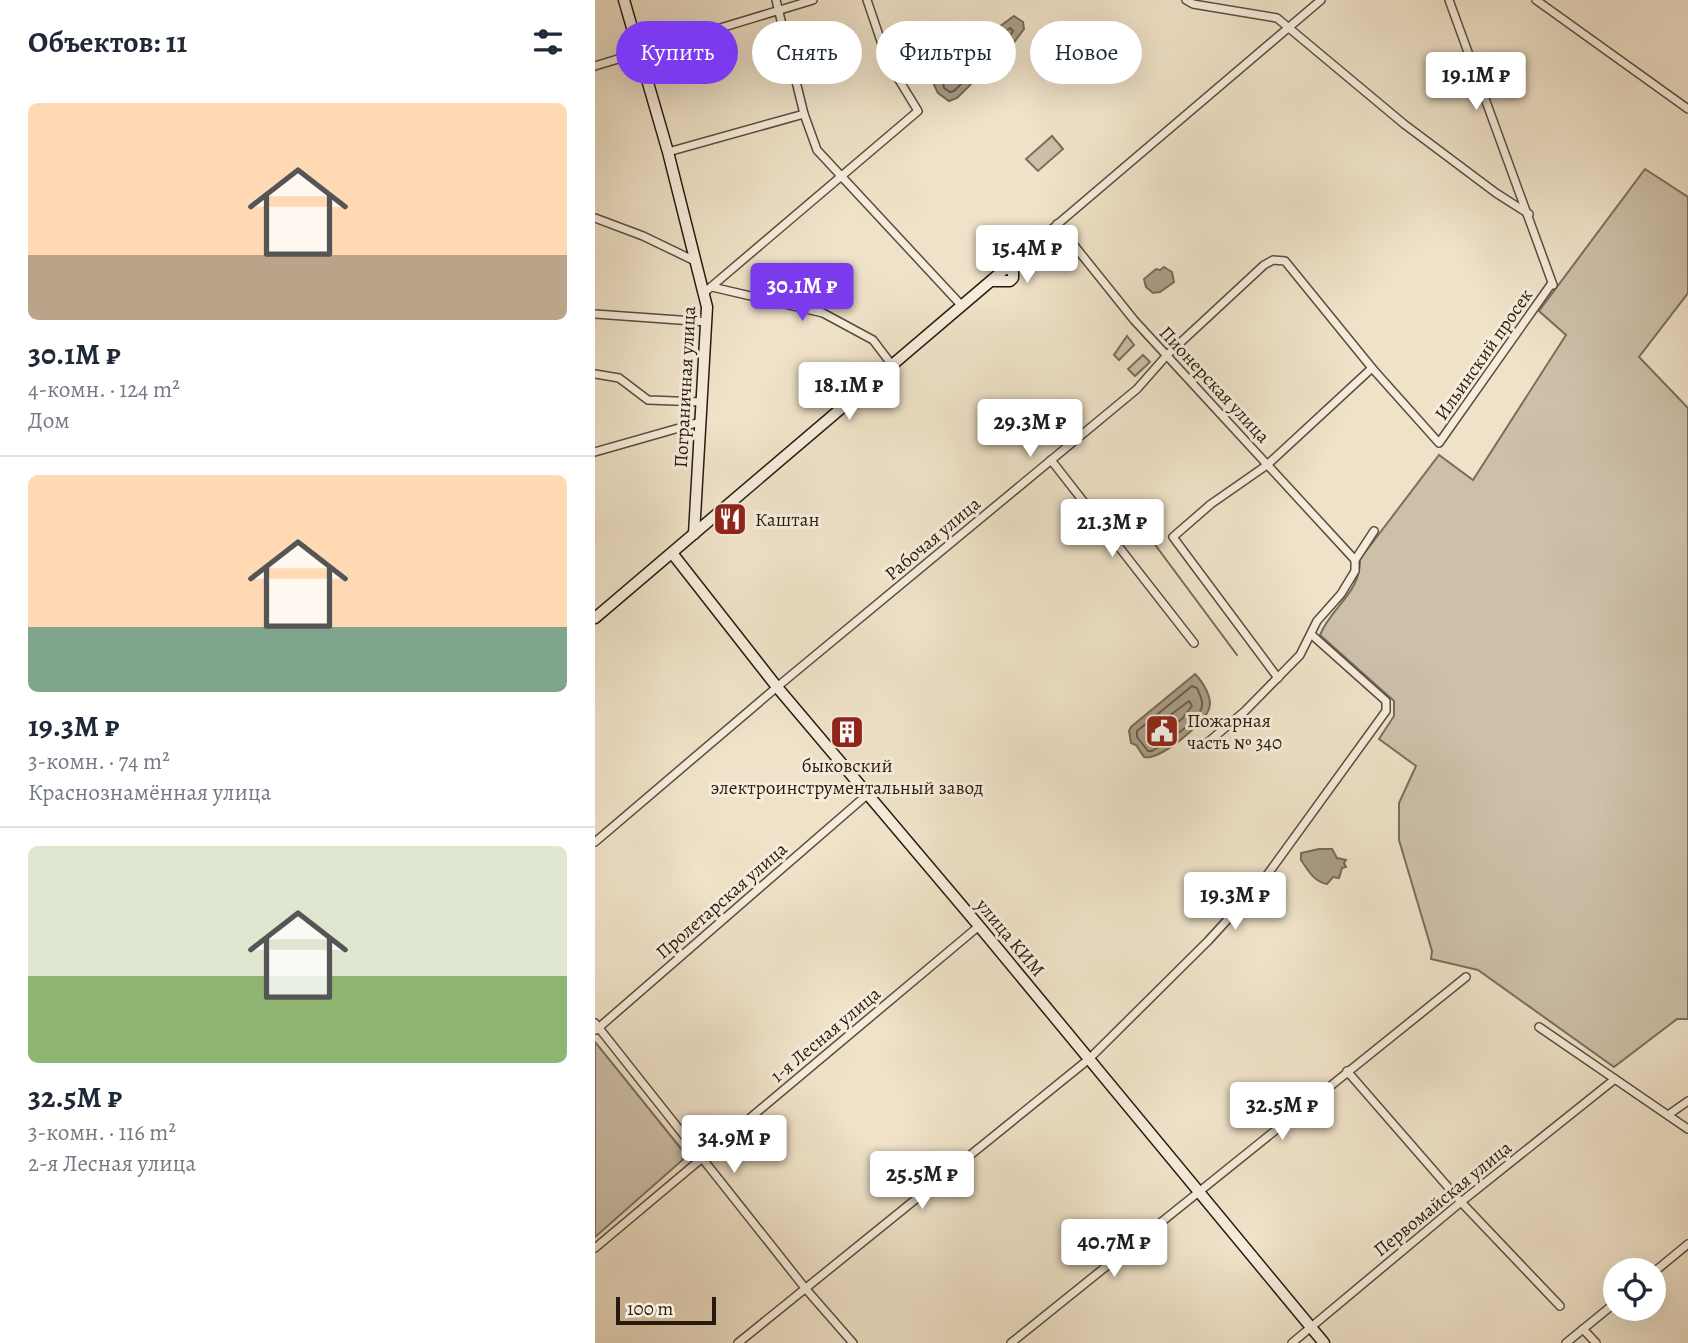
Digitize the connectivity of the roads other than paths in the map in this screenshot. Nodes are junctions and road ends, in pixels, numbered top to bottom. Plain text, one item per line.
1 (624, 0) edge
2 (776, 0) edge
3 (813, 0) edge
4 (867, 0) edge
5 (1186, 0) edge
6 (1321, 0) edge
7 (1449, 0) edge
8 (1536, 0) edge
9 (779, 10) junction
10 (630, 21) edge
11 (738, 23) edge
12 (1287, 29) junction
13 (616, 60) edge
14 (595, 66) edge
15 (648, 84) edge
16 (1688, 108) edge
17 (804, 114) junction
18 (668, 152) junction
19 (842, 177) junction
20 (1528, 214) junction
21 (595, 218) edge
22 (1057, 224) junction
23 (695, 261) junction
24 (1006, 268) joint
25 (708, 290) junction
26 (962, 306) junction
27 (595, 313) edge
28 (707, 322) junction
29 (1167, 355) junction
30 (893, 365) junction
31 (1371, 368) junction
32 (595, 374) edge
33 (702, 402) junction
34 (701, 422) junction
35 (595, 452) edge
36 (1051, 460) junction
37 (1267, 465) junction
38 (1374, 531) dead end
39 (694, 534) junction
40 (672, 553) junction
41 (1355, 560) junction
42 (595, 618) edge
43 (1312, 635) junction
44 (1194, 643) dead end
45 (1278, 678) junction
46 (778, 687) junction
47 (1207, 743) dead end
48 (868, 794) junction
49 (595, 842) edge
50 (979, 926) junction
51 (1466, 977) dead end
52 (596, 1027) edge
53 (1539, 1027) dead end
54 (1089, 1059) junction
55 (1347, 1071) junction
56 (1615, 1079) junction
57 (1688, 1101) edge
58 (1668, 1115) junction
59 (1688, 1129) edge
60 (702, 1158) junction
61 (1200, 1192) junction
62 (1461, 1202) junction
63 (1688, 1244) edge
64 (595, 1248) edge
65 (1666, 1262) edge
66 (805, 1288) junction
67 (1560, 1306) dead end
68 (1603, 1313) edge
69 (1311, 1327) junction
70 (1583, 1329) junction
71 (739, 1343) edge
72 (853, 1343) edge
73 (1011, 1343) edge
74 (1291, 1343) edge
75 (1324, 1343) edge
76 (1566, 1343) edge
77 (1596, 1343) edge

1 - 10 main road, Пограничная улица
2 - 9 street
3 - 9 street
4 - 19 street
5 - 12 street
6 - 12 street
7 - 20 street, Ильинский просек
8 - 16 street
9 - 11 street
9 - 17 street
12 - 20 street
12 - 22 street
13 - 14 street
15 - 18 main road, Пограничная улица
17 - 18 street
17 - 19 street
18 - 23 main road, Пограничная улица
19 - 25 street
19 - 26 street
20 - 31 street, Ильинский просек
21 - 23 street
22 - 24 street
22 - 29 street, Пионерская улица
23 - 25 main road, Пограничная улица
24 - 26 main road
25 - 28 main road, Пограничная улица
25 - 30 street
26 - 30 main road
27 - 28 street
28 - 33 main road, Пограничная улица
29 - 31 street, Рабочая улица
29 - 36 street, Рабочая улица
29 - 37 street, Пионерская улица
30 - 39 main road
31 - 37 street
32 - 33 street
33 - 34 main road, Пограничная улица
34 - 35 street
34 - 39 main road, Пограничная улица
36 - 44 street
36 - 46 street, Рабочая улица
37 - 41 street, Пионерская улица
37 - 45 street
38 - 41 street
39 - 40 main road
40 - 42 main road
40 - 46 main road, улица КИМ
41 - 43 street
43 - 45 street
43 - 54 street
45 - 47 street
46 - 48 main road, улица КИМ
46 - 49 street, Рабочая улица
48 - 50 main road, улица КИМ
48 - 52 street, Пролетарская улица
50 - 54 main road, улица КИМ
50 - 60 street, 1-я Лесная улица
51 - 55 street
52 - 60 street
53 - 56 street
54 - 61 main road, улица КИМ
54 - 66 street
55 - 61 street
55 - 62 street
56 - 58 street
56 - 62 street, Первомайская улица
57 - 58 street
58 - 59 street
60 - 64 street, 1-я Лесная улица
60 - 66 street
61 - 69 main road, улица КИМ
61 - 73 street
62 - 67 street
62 - 69 street, Первомайская улица
63 - 65 street
66 - 71 street
66 - 72 street
68 - 70 street
69 - 74 street, Первомайская улица
69 - 75 main road, улица КИМ
70 - 76 street
70 - 77 street

